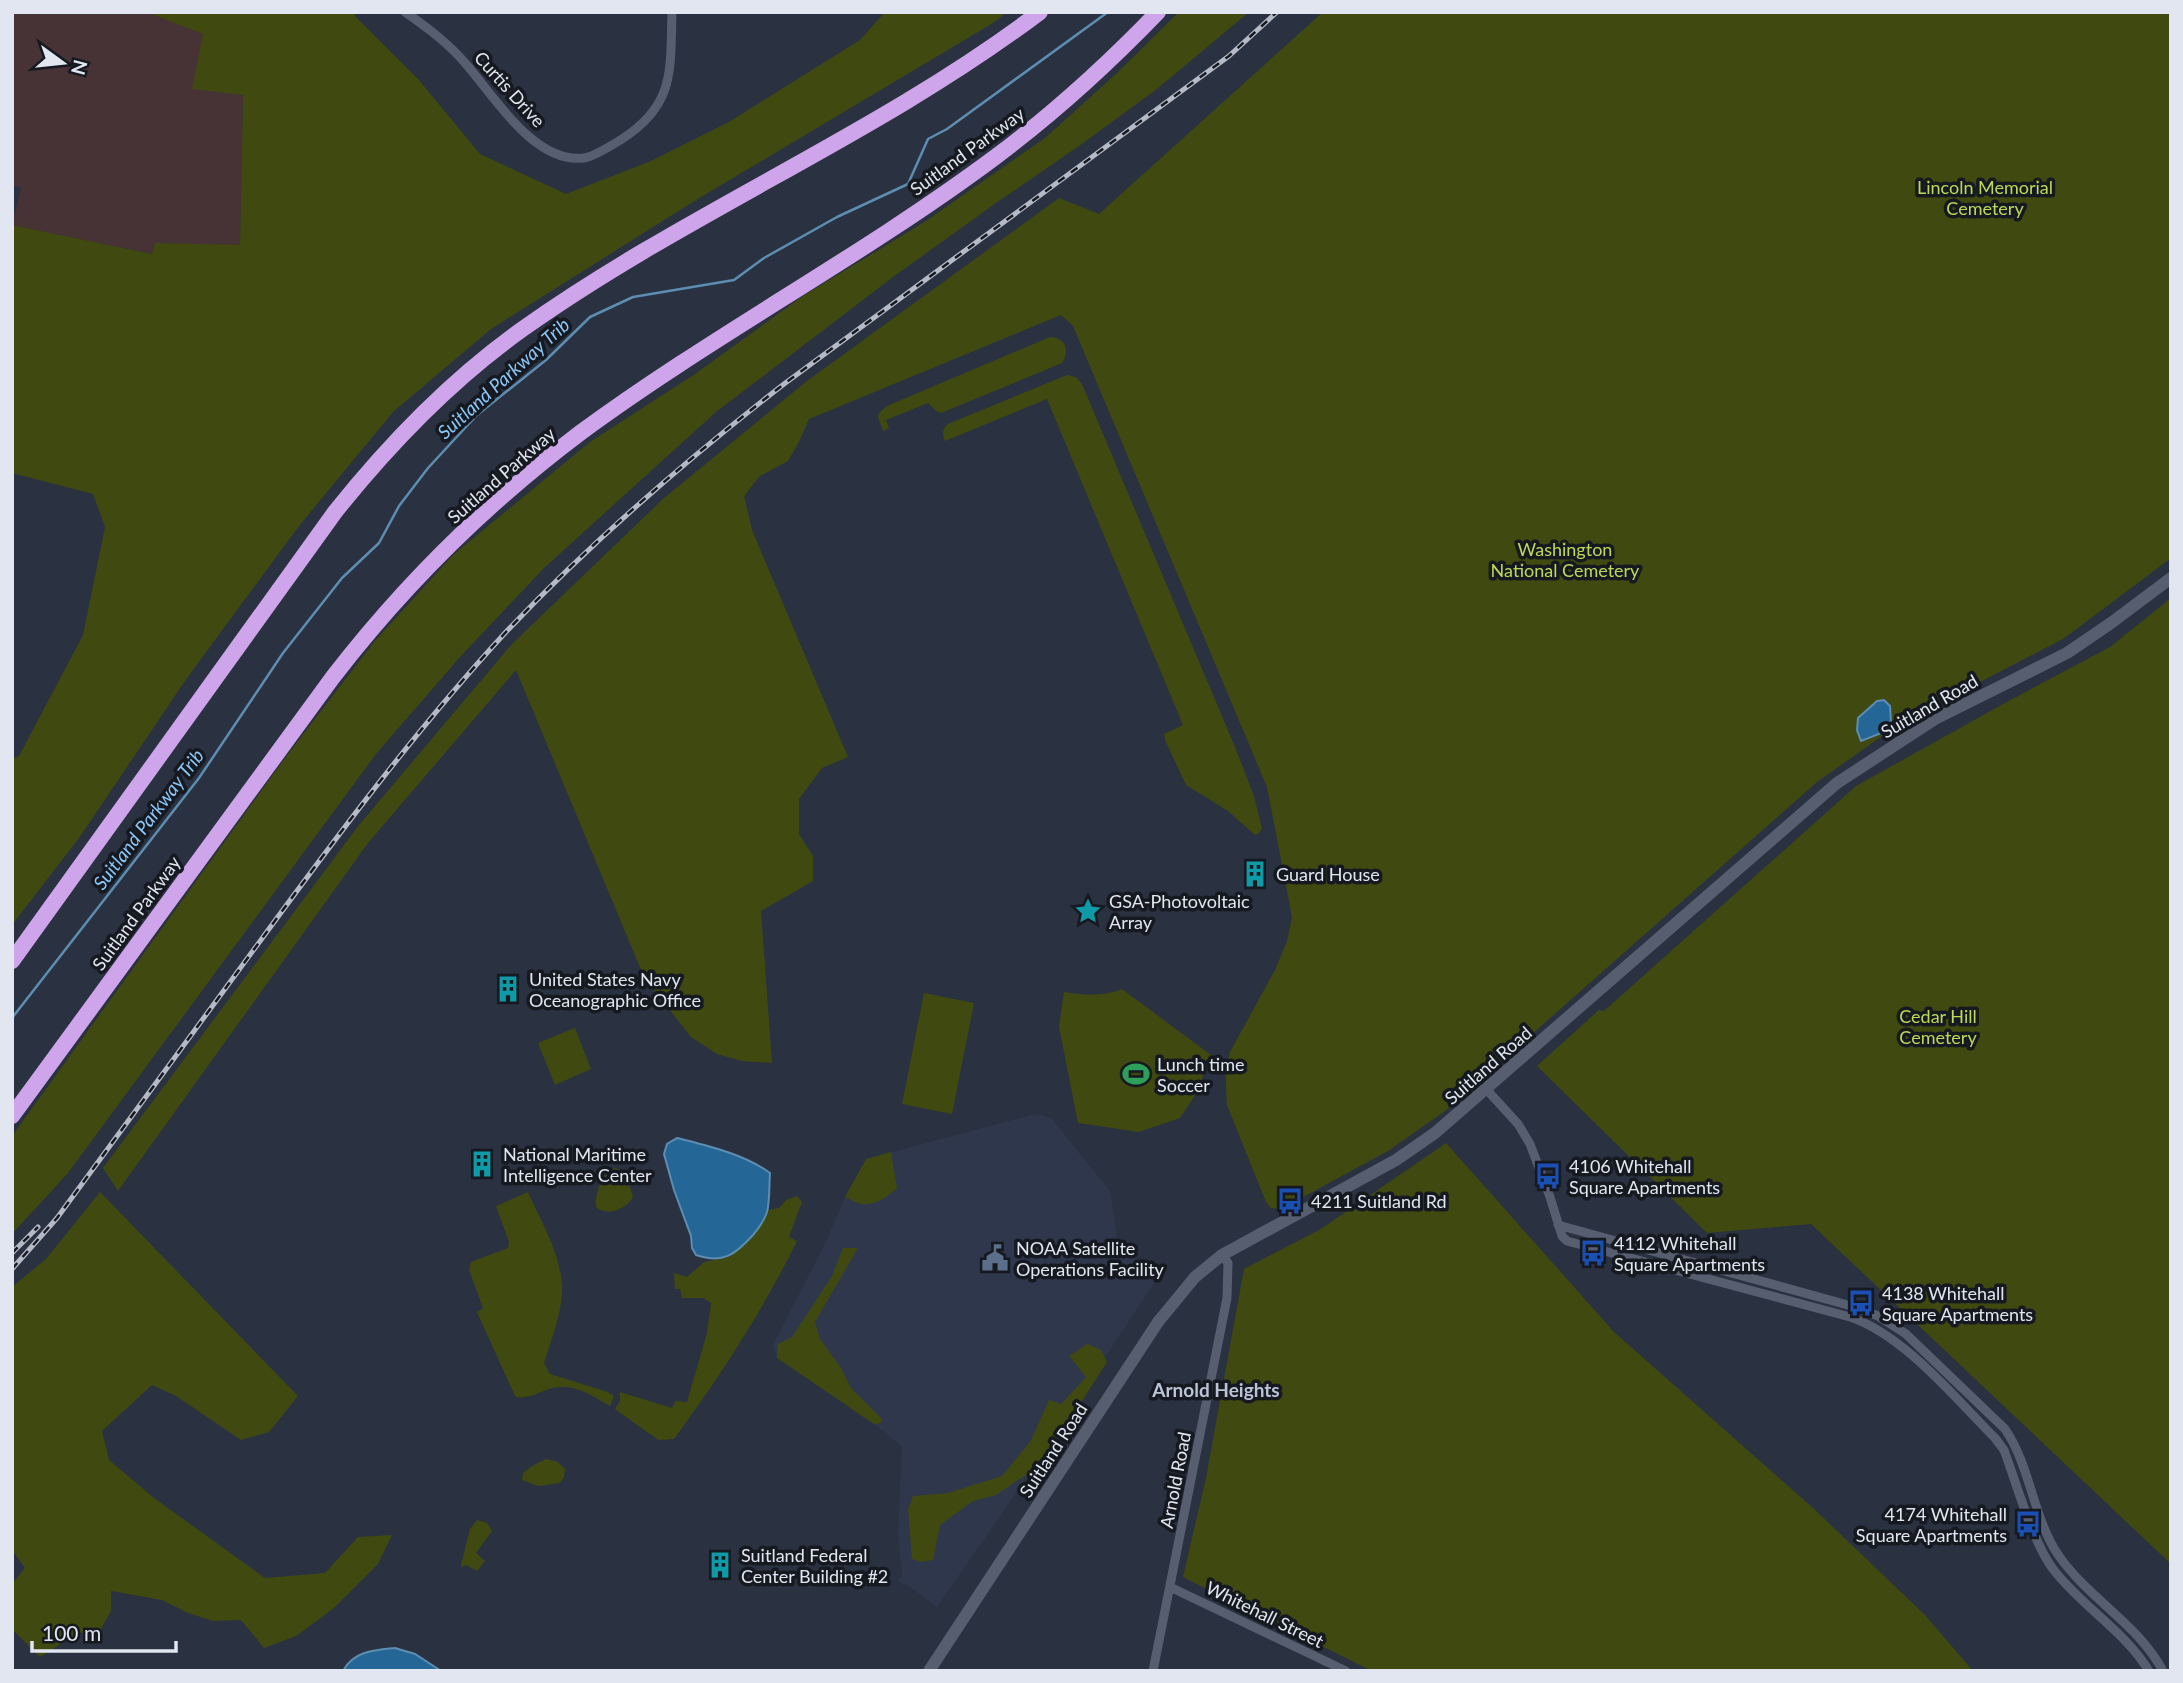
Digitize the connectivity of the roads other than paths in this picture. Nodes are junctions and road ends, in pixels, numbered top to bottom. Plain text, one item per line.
1 (405, 12) edge
2 (672, 12) edge
3 (1040, 12) edge
4 (1158, 12) edge
5 (2171, 578) edge
6 (12, 961) edge
7 (1487, 1090) junction
8 (12, 1116) edge
9 (1558, 1225) junction
10 (1222, 1255) junction
11 (1170, 1587) junction
12 (929, 1671) edge
13 (1153, 1671) edge
14 (1346, 1671) edge
15 (2149, 1671) edge
16 (2163, 1671) edge

1 - 2 street, Curtis Drive
3 - 6 highway
4 - 8 highway, Suitland Parkway
5 - 7 main road, Suitland Road
7 - 9 street
7 - 10 main road, Suitland Road
9 - 15 street
9 - 16 street
10 - 11 street, Arnold Road
10 - 12 main road, Suitland Road
11 - 13 street, Arnold Road
11 - 14 street, Whitehall Street

